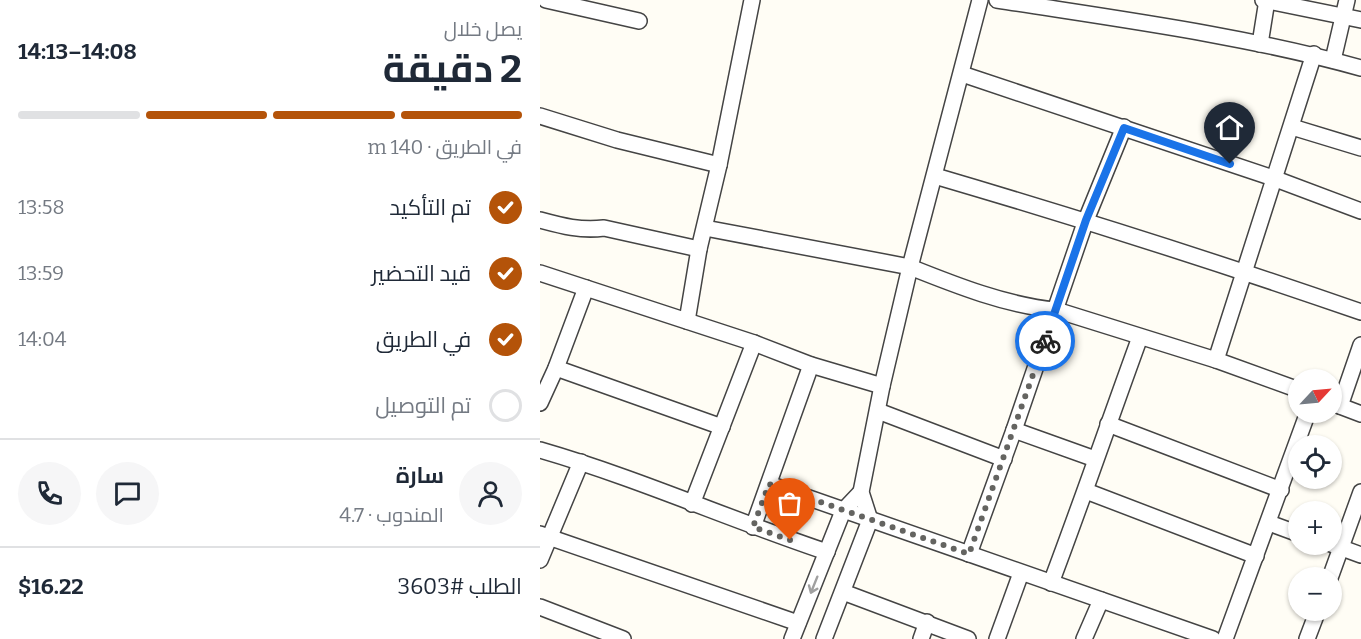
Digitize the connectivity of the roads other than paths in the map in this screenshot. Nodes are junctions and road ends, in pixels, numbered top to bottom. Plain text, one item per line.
1 (546, 0) edge
2 (752, 0) edge
3 (980, 0) edge
4 (997, 0) edge
5 (1266, 0) edge
6 (1347, 0) edge
7 (1082, 7) edge
8 (1343, 15) junction
9 (639, 21) dead end
10 (1361, 21) edge
11 (1260, 44) junction
12 (1314, 54) junction
13 (1333, 60) junction
14 (1361, 68) edge
15 (962, 74) junction
16 (540, 116) edge
17 (1292, 127) junction
18 (1124, 128) junction
19 (1361, 148) edge
20 (719, 165) junction
21 (935, 176) junction
22 (1273, 178) junction
23 (1361, 211) edge
24 (540, 220) edge
25 (1086, 220) junction
26 (705, 228) junction
27 (699, 249) junction
28 (910, 267) junction
29 (1245, 271) junction
30 (540, 273) edge
31 (586, 288) junction
32 (1056, 310) junction
33 (1361, 312) edge
34 (687, 321) junction
35 (1140, 336) junction
36 (754, 343) junction
37 (1361, 345) edge
38 (1216, 360) junction
39 (811, 365) junction
40 (556, 368) junction
41 (882, 386) junction
42 (1288, 386) edge
43 (1342, 391) edge
44 (540, 403) edge
45 (1342, 407) edge
46 (878, 411) junction
47 (1361, 414) edge
48 (1304, 423) edge
49 (1108, 424) junction
50 (722, 427) junction
51 (1014, 430) junction
52 (540, 450) edge
53 (1004, 459) junction
54 (1095, 459) junction
55 (580, 462) junction
56 (769, 484) junction
57 (1281, 490) junction
58 (1086, 491) junction
59 (861, 492) junction
60 (1361, 492) edge
61 (692, 504) junction
62 (843, 511) junction
63 (870, 520) junction
64 (1269, 523) junction
65 (753, 527) junction
66 (1288, 530) edge
67 (1342, 533) edge
68 (544, 535) edge
69 (1342, 548) edge
70 (827, 552) junction
71 (969, 554) junction
72 (1361, 555) edge
73 (1256, 556) junction
74 (540, 560) edge
75 (1021, 573) junction
76 (1051, 583) junction
77 (843, 591) junction
78 (1101, 600) junction
79 (540, 607) edge
80 (1314, 621) edge
81 (927, 622) junction
82 (798, 623) junction
83 (623, 639) edge
84 (792, 639) edge
85 (824, 639) edge
86 (921, 639) edge
87 (968, 639) edge
88 (997, 639) edge
89 (1084, 639) edge
90 (1213, 639) edge
91 (1225, 639) edge
92 (1307, 639) edge

1 - 9 street
2 - 20 street
3 - 15 street
4 - 7 street
5 - 8 street
5 - 11 street
6 - 8 street
7 - 11 street
8 - 10 street
8 - 13 street
11 - 12 street
12 - 13 street
12 - 17 street
13 - 14 street
15 - 18 street
15 - 21 street
16 - 20 street
17 - 19 street
17 - 22 street
18 - 22 street
18 - 25 street
20 - 26 street
21 - 25 street
21 - 28 street
22 - 23 street
22 - 29 street
24 - 27 street
25 - 29 street
25 - 32 street
26 - 27 street
26 - 28 street
27 - 34 street
28 - 32 street
28 - 41 street
29 - 33 street
29 - 38 street
30 - 31 street
31 - 34 street
31 - 40 street
32 - 35 street
32 - 51 street
34 - 36 street
35 - 38 street
35 - 49 street
36 - 39 street
36 - 50 street
37 - 43 street
38 - 42 street
39 - 41 street
39 - 56 street
40 - 44 street
40 - 50 street
41 - 46 street
45 - 47 street
46 - 53 street
46 - 59 street
48 - 57 street
49 - 54 street
49 - 57 street
50 - 61 street
51 - 53 street
51 - 54 street
52 - 55 street
53 - 71 street
54 - 58 street
55 - 61 street
55 - 68 street
56 - 62 street
56 - 65 street
57 - 64 street
58 - 73 street
58 - 76 street
59 - 62 street
59 - 63 street
60 - 67 street
61 - 65 street
62 - 63 street
62 - 70 street
63 - 71 street
63 - 77 street
64 - 66 street
64 - 73 street
65 - 70 street
68 - 74 street
68 - 82 street
69 - 72 street
70 -> 82 street
71 - 75 street
73 - 91 street
75 - 76 street
75 - 88 street
76 - 78 street
77 - 81 street
77 - 85 street
78 - 89 street
78 - 90 street
79 - 83 street
80 - 92 street
81 - 86 street
81 - 87 street
82 - 84 street

